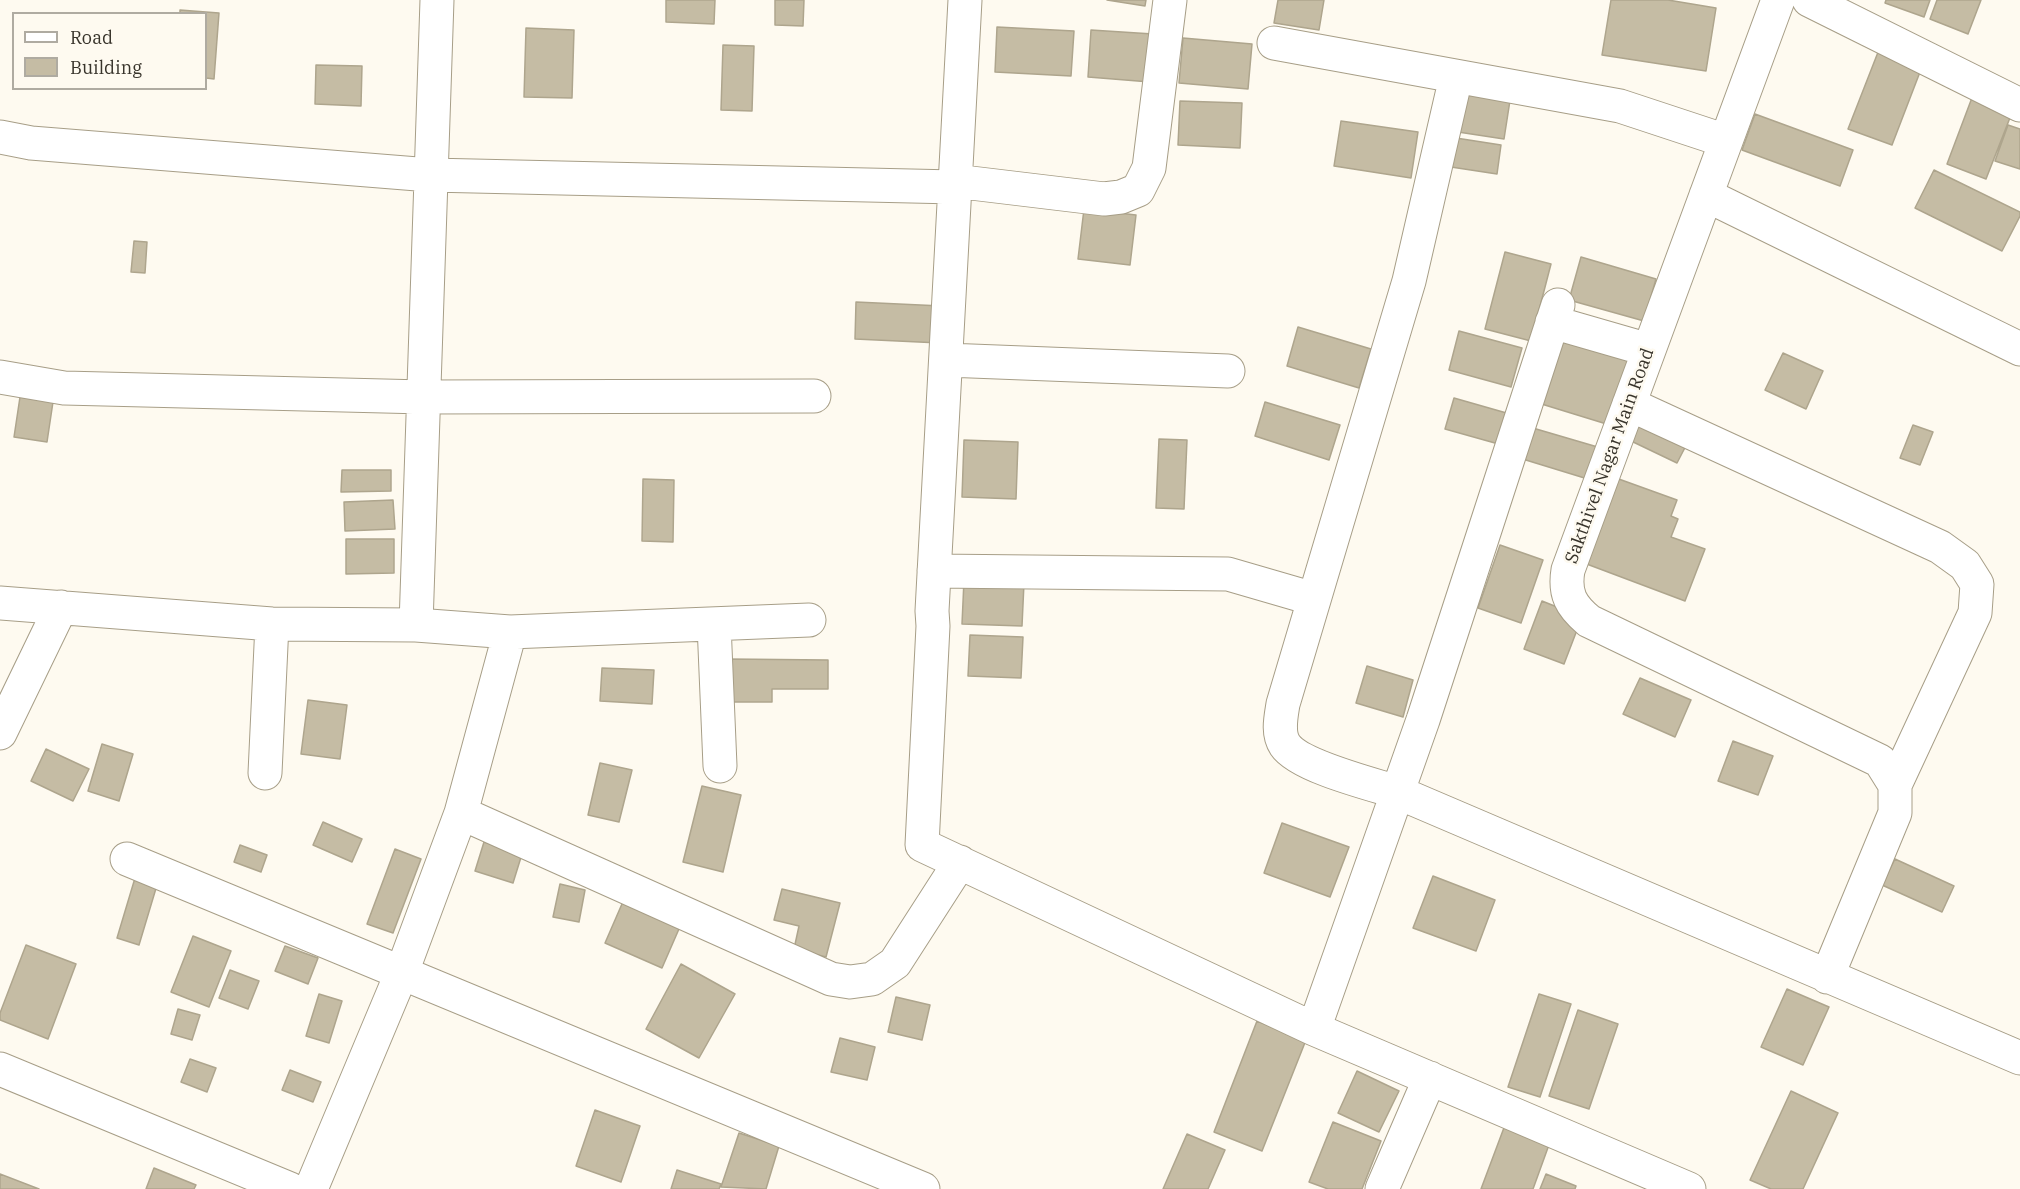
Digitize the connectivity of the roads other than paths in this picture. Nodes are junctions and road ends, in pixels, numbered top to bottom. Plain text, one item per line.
1 (437, 0) edge
2 (965, 0) edge
3 (1170, 0) edge
4 (1779, 0) edge
5 (1809, 0) edge
6 (1274, 43) dead end
7 (1456, 77) junction
8 (2020, 105) edge
9 (0, 136) edge
10 (1726, 141) junction
11 (430, 175) junction
12 (955, 187) junction
13 (1706, 195) junction
14 (2020, 348) edge
15 (1649, 350) junction
16 (946, 360) junction
17 (1228, 371) dead end
18 (0, 377) edge
19 (814, 396) dead end
20 (424, 397) junction
21 (1629, 404) junction
22 (934, 571) junction
23 (1314, 599) junction
24 (0, 603) edge
25 (61, 607) junction
26 (809, 620) dead end
27 (272, 624) junction
28 (714, 624) junction
29 (416, 625) junction
30 (510, 632) junction
31 (0, 733) edge
32 (720, 766) dead end
33 (265, 772) dead end
34 (1895, 785) junction
35 (1397, 792) junction
36 (461, 813) junction
37 (127, 860) dead end
38 (960, 862) junction
39 (402, 972) junction
40 (1827, 976) junction
41 (1314, 1029) junction
42 (2020, 1058) edge
43 (0, 1069) edge
44 (1430, 1078) junction
45 (290, 1189) edge
46 (311, 1189) edge
47 (923, 1189) edge
48 (1382, 1189) edge
49 (1689, 1189) edge

1 - 11 street
2 - 12 street
3 - 12 street
4 - 10 street, Sakthivel Nagar Main Road
5 - 8 street
6 - 7 street
7 - 10 street
7 - 23 street
9 - 11 street
10 - 13 street, Sakthivel Nagar Main Road
11 - 12 street
11 - 20 street
12 - 16 street
13 - 14 street
13 - 15 street, Sakthivel Nagar Main Road
15 - 21 street, Sakthivel Nagar Main Road
15 - 35 street
16 - 17 street
16 - 22 street
18 - 20 street
19 - 20 street
20 - 29 street
21 - 34 street, Sakthivel Nagar Main Road
21 - 34 street
22 - 23 street
22 - 38 street
23 - 35 street
24 - 25 street
25 - 27 street
25 - 31 street
26 - 28 street
27 - 29 street
27 - 33 street
28 - 30 street
28 - 32 street
29 - 30 street
30 - 36 street
34 - 40 street
35 - 40 street
35 - 41 street
36 - 38 street
36 - 39 street
37 - 39 street
38 - 41 street
39 - 46 street
39 - 47 street
40 - 42 street
41 - 44 street
43 - 45 street
44 - 48 street
44 - 49 street

